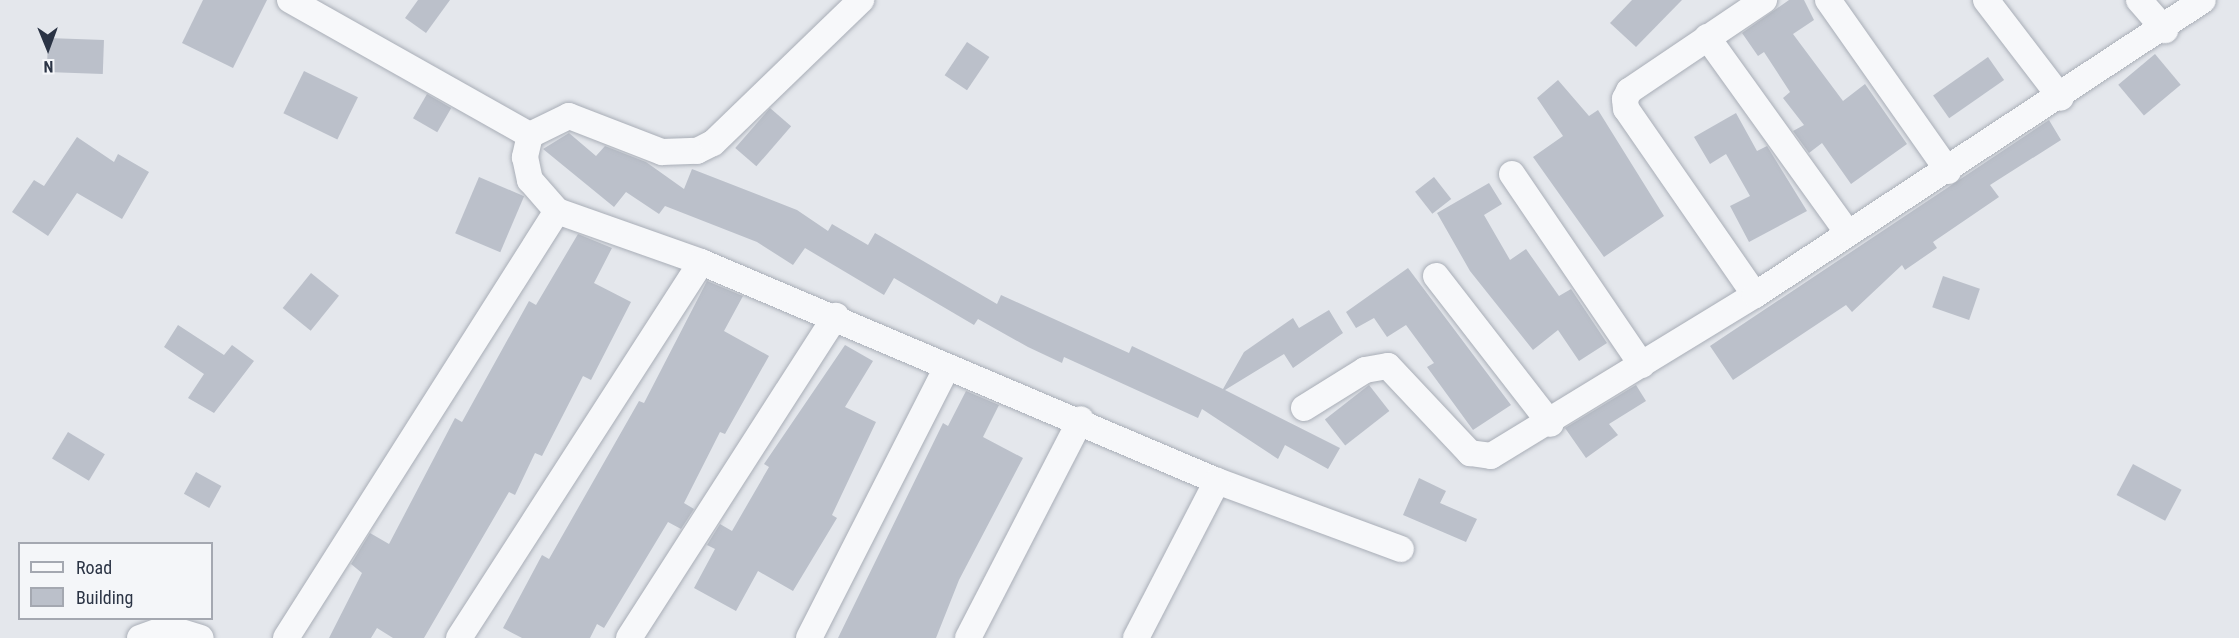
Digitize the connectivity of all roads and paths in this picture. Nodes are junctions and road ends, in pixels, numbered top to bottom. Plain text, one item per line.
1 (290, 0) edge
2 (861, 0) edge
3 (1764, 0) edge
4 (1828, 0) edge
5 (1986, 0) edge
6 (2139, 0) edge
7 (2203, 0) edge
8 (2165, 30) junction
9 (1707, 37) junction
10 (2061, 98) junction
11 (530, 135) junction
12 (1948, 171) junction
13 (1512, 174) dead end
14 (557, 211) junction
15 (1848, 233) junction
16 (701, 262) junction
17 (1436, 276) dead end
18 (1755, 295) junction
19 (836, 316) junction
20 (1642, 364) junction
21 (947, 367) junction
22 (1304, 408) dead end
23 (1082, 419) junction
24 (1551, 424) junction
25 (1217, 481) junction
26 (1401, 549) dead end
27 (141, 638) edge
28 (201, 638) edge
29 (286, 638) edge
30 (459, 638) edge
31 (629, 638) edge
32 (809, 638) edge
33 (968, 638) edge
34 (1136, 638) edge

1 - 11 street
2 - 11 street
3 - 9 street
4 - 12 street
5 - 10 street
6 - 8 street
7 - 8 street
8 - 10 street
9 - 15 street
9 - 18 street
10 - 12 street
11 - 14 street
12 - 15 street
13 - 20 street
14 - 16 street
14 - 29 street
15 - 18 street
16 - 19 street
16 - 30 street
17 - 24 street
18 - 20 street
19 - 21 street
19 - 31 street
20 - 24 street
21 - 23 street
21 - 32 street
22 - 24 street
23 - 25 street
23 - 33 street
25 - 26 street
25 - 34 street
27 - 28 street

